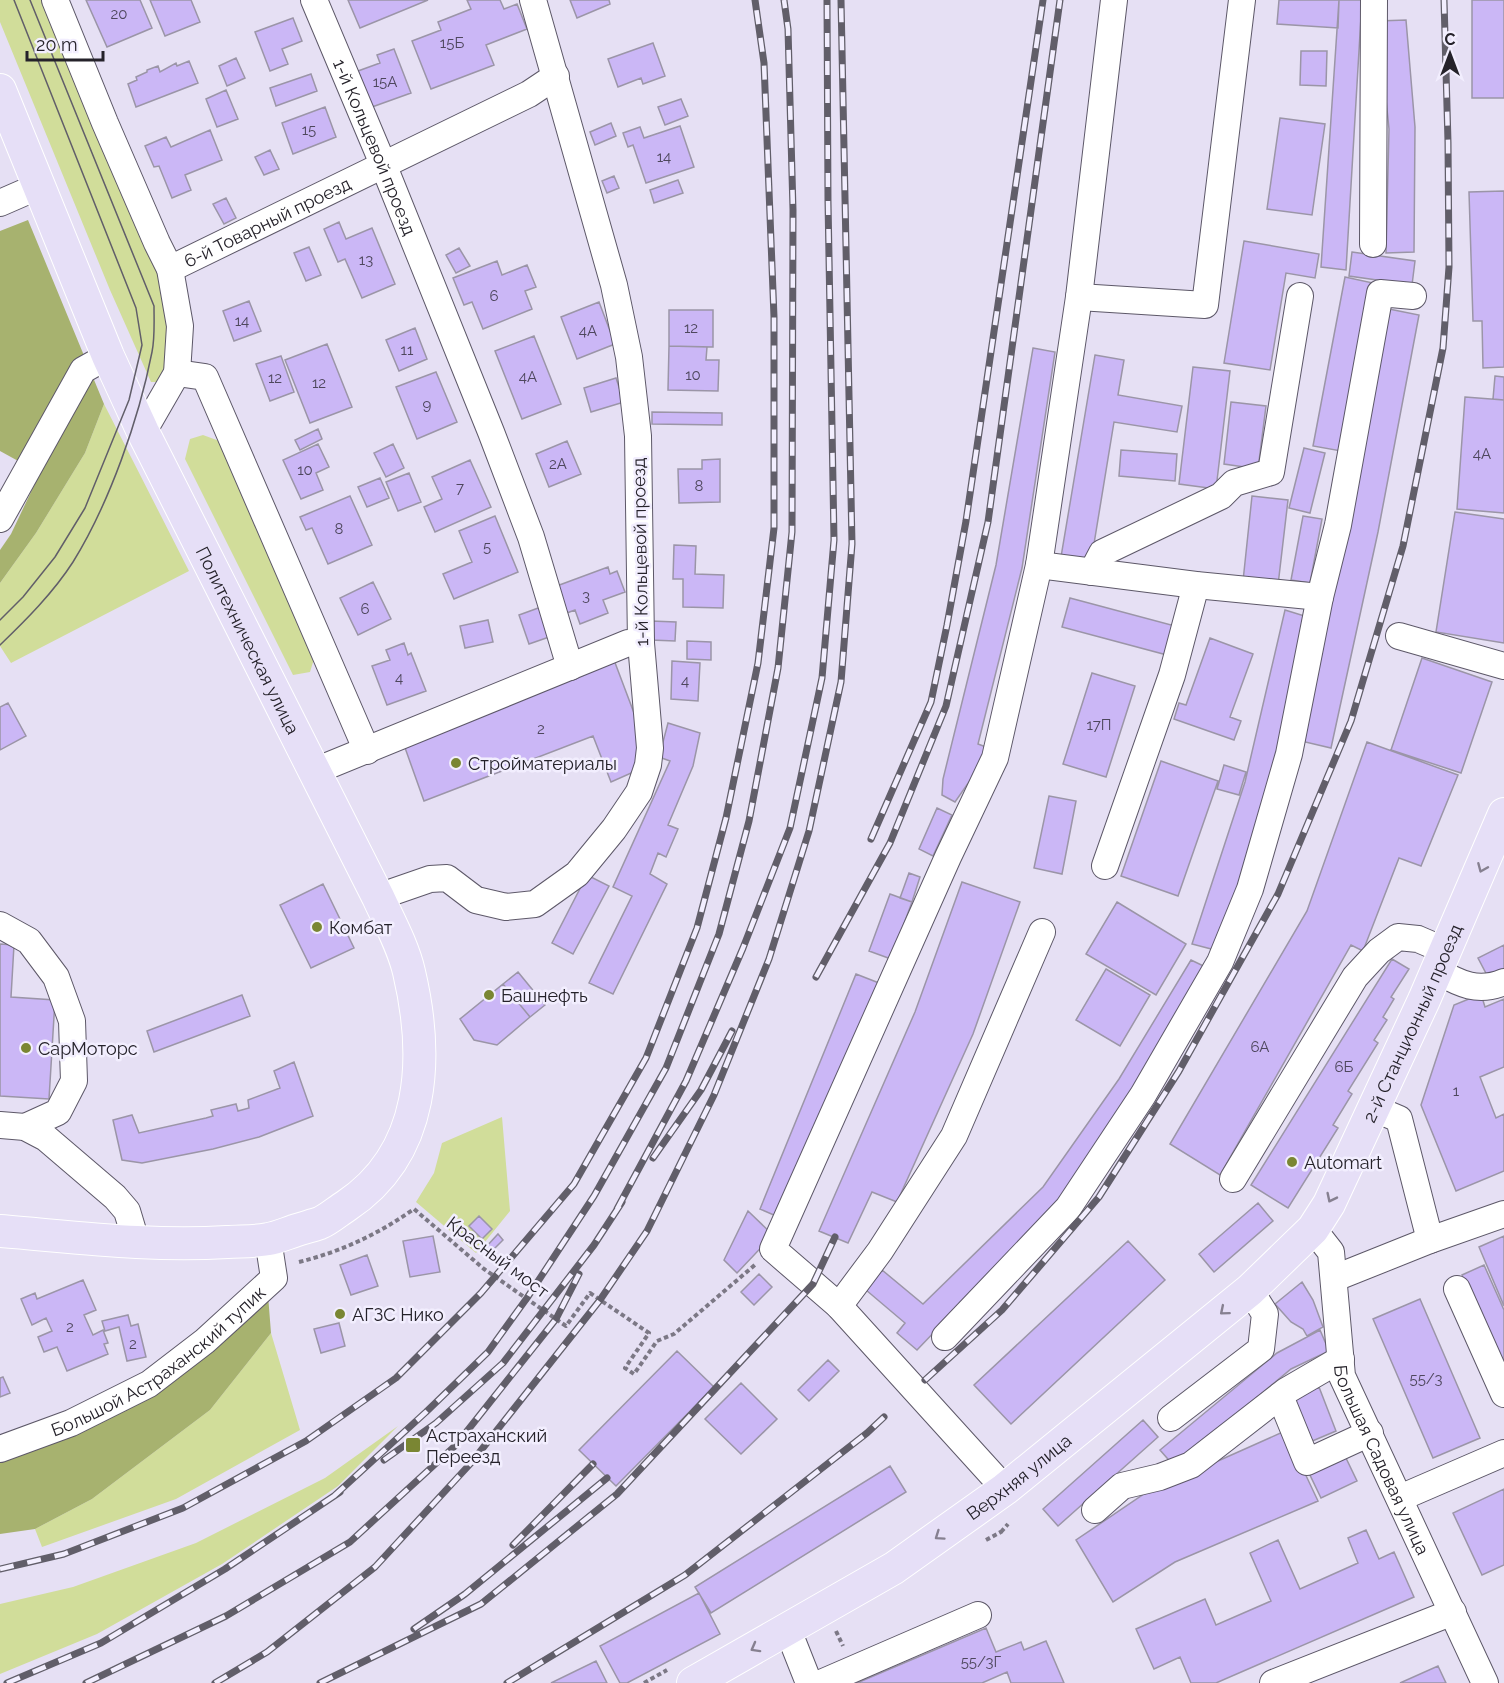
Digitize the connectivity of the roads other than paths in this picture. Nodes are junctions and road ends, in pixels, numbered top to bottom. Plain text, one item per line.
1 (55, 0) edge
2 (314, 0) edge
3 (532, 0) edge
4 (1114, 0) edge
5 (1242, 0) edge
6 (1374, 0) edge
7 (556, 76) junction
8 (0, 90) edge
9 (383, 164) junction
10 (39, 186) junction
11 (0, 203) edge
12 (1373, 244) dead end
13 (170, 269) junction
14 (1300, 296) dead end
15 (1413, 296) dead end
16 (1079, 297) junction
17 (108, 356) junction
18 (177, 373) junction
19 (143, 432) junction
20 (0, 519) edge
21 (1039, 564) junction
22 (1092, 572) junction
23 (1196, 585) junction
24 (1320, 597) junction
25 (1399, 636) dead end
26 (641, 643) junction
27 (1504, 666) edge
28 (570, 667) junction
29 (367, 751) junction
30 (315, 771) junction
31 (1504, 814) edge
32 (1105, 866) dead end
33 (378, 897) junction
34 (0, 925) edge
35 (1042, 932) dead end
36 (1441, 961) junction
37 (1504, 982) edge
38 (1373, 1108) junction
39 (0, 1125) edge
40 (25, 1127) junction
41 (1233, 1179) dead end
42 (1504, 1214) edge
43 (1313, 1228) junction
44 (0, 1231) edge
45 (268, 1239) junction
46 (1430, 1240) junction
47 (136, 1241) junction
48 (1335, 1278) junction
49 (1457, 1289) dead end
50 (1250, 1290) junction
51 (839, 1306) junction
52 (945, 1338) dead end
53 (1341, 1359) junction
54 (1504, 1394) edge
55 (1280, 1396) junction
56 (1171, 1418) dead end
57 (1370, 1433) junction
58 (0, 1449) edge
59 (1504, 1453) edge
60 (1005, 1489) junction
61 (1400, 1498) junction
62 (1095, 1510) dead end
63 (1453, 1612) junction
64 (978, 1615) dead end
65 (788, 1630) junction
66 (684, 1674) edge
67 (809, 1683) edge
68 (821, 1683) edge
69 (1273, 1683) edge
70 (1485, 1683) edge

1 - 13 street
2 - 9 street, 1-й Кольцевой проезд
3 - 7 street, 1-й Кольцевой проезд
4 - 16 street
5 - 16 street
6 - 12 street
7 - 9 street, 6-й Товарный проезд
7 - 26 street, 1-й Кольцевой проезд
8 - 10 main road, Политехническая улица
9 - 13 street, 6-й Товарный проезд
9 - 28 street, 1-й Кольцевой проезд
10 - 11 street
10 - 17 main road, Политехническая улица
13 - 18 street
14 - 22 street
15 - 24 street
16 - 21 street
17 - 19 main road, Политехническая улица
17 - 20 street
18 - 19 street
18 - 29 street
19 - 30 main road, Политехническая улица
21 - 22 street
21 - 51 street
22 - 23 street
23 - 24 street
23 - 32 street
24 - 52 street
25 - 27 street
26 - 28 street
26 - 33 street, 1-й Кольцевой проезд
28 - 29 street
29 - 30 street
30 - 33 main road, Политехническая улица
31 -> 36 main road, 2-й Станционный проезд
33 - 45 main road, Политехническая улица
34 - 40 street
35 - 51 street
36 - 37 street
36 - 38 main road, 2-й Станционный проезд
36 - 41 street
38 -> 43 main road, 2-й Станционный проезд
38 - 46 street
39 - 40 street
40 - 47 street
42 - 46 street
43 - 48 street, Большая Садовая улица
43 - 50 main road, Верхняя улица
44 - 47 main road, Политехническая улица
45 - 47 main road, Политехническая улица
45 - 58 street, Большой Астраханский тупик
46 - 48 street
48 - 53 street, Большая Садовая улица
49 - 54 street
50 - 56 street
50 -> 60 main road, Верхняя улица
51 - 60 street
53 - 55 street
53 - 57 street, Большая Садовая улица
55 - 57 street
55 - 62 street
57 - 61 street, Большая Садовая улица
59 - 61 street
60 -> 65 main road, Верхняя улица
61 - 63 street, Большая Садовая улица
63 - 69 street
63 - 70 street, Большая Садовая улица
64 - 68 street
65 -> 66 main road, Верхняя улица
65 - 67 street

